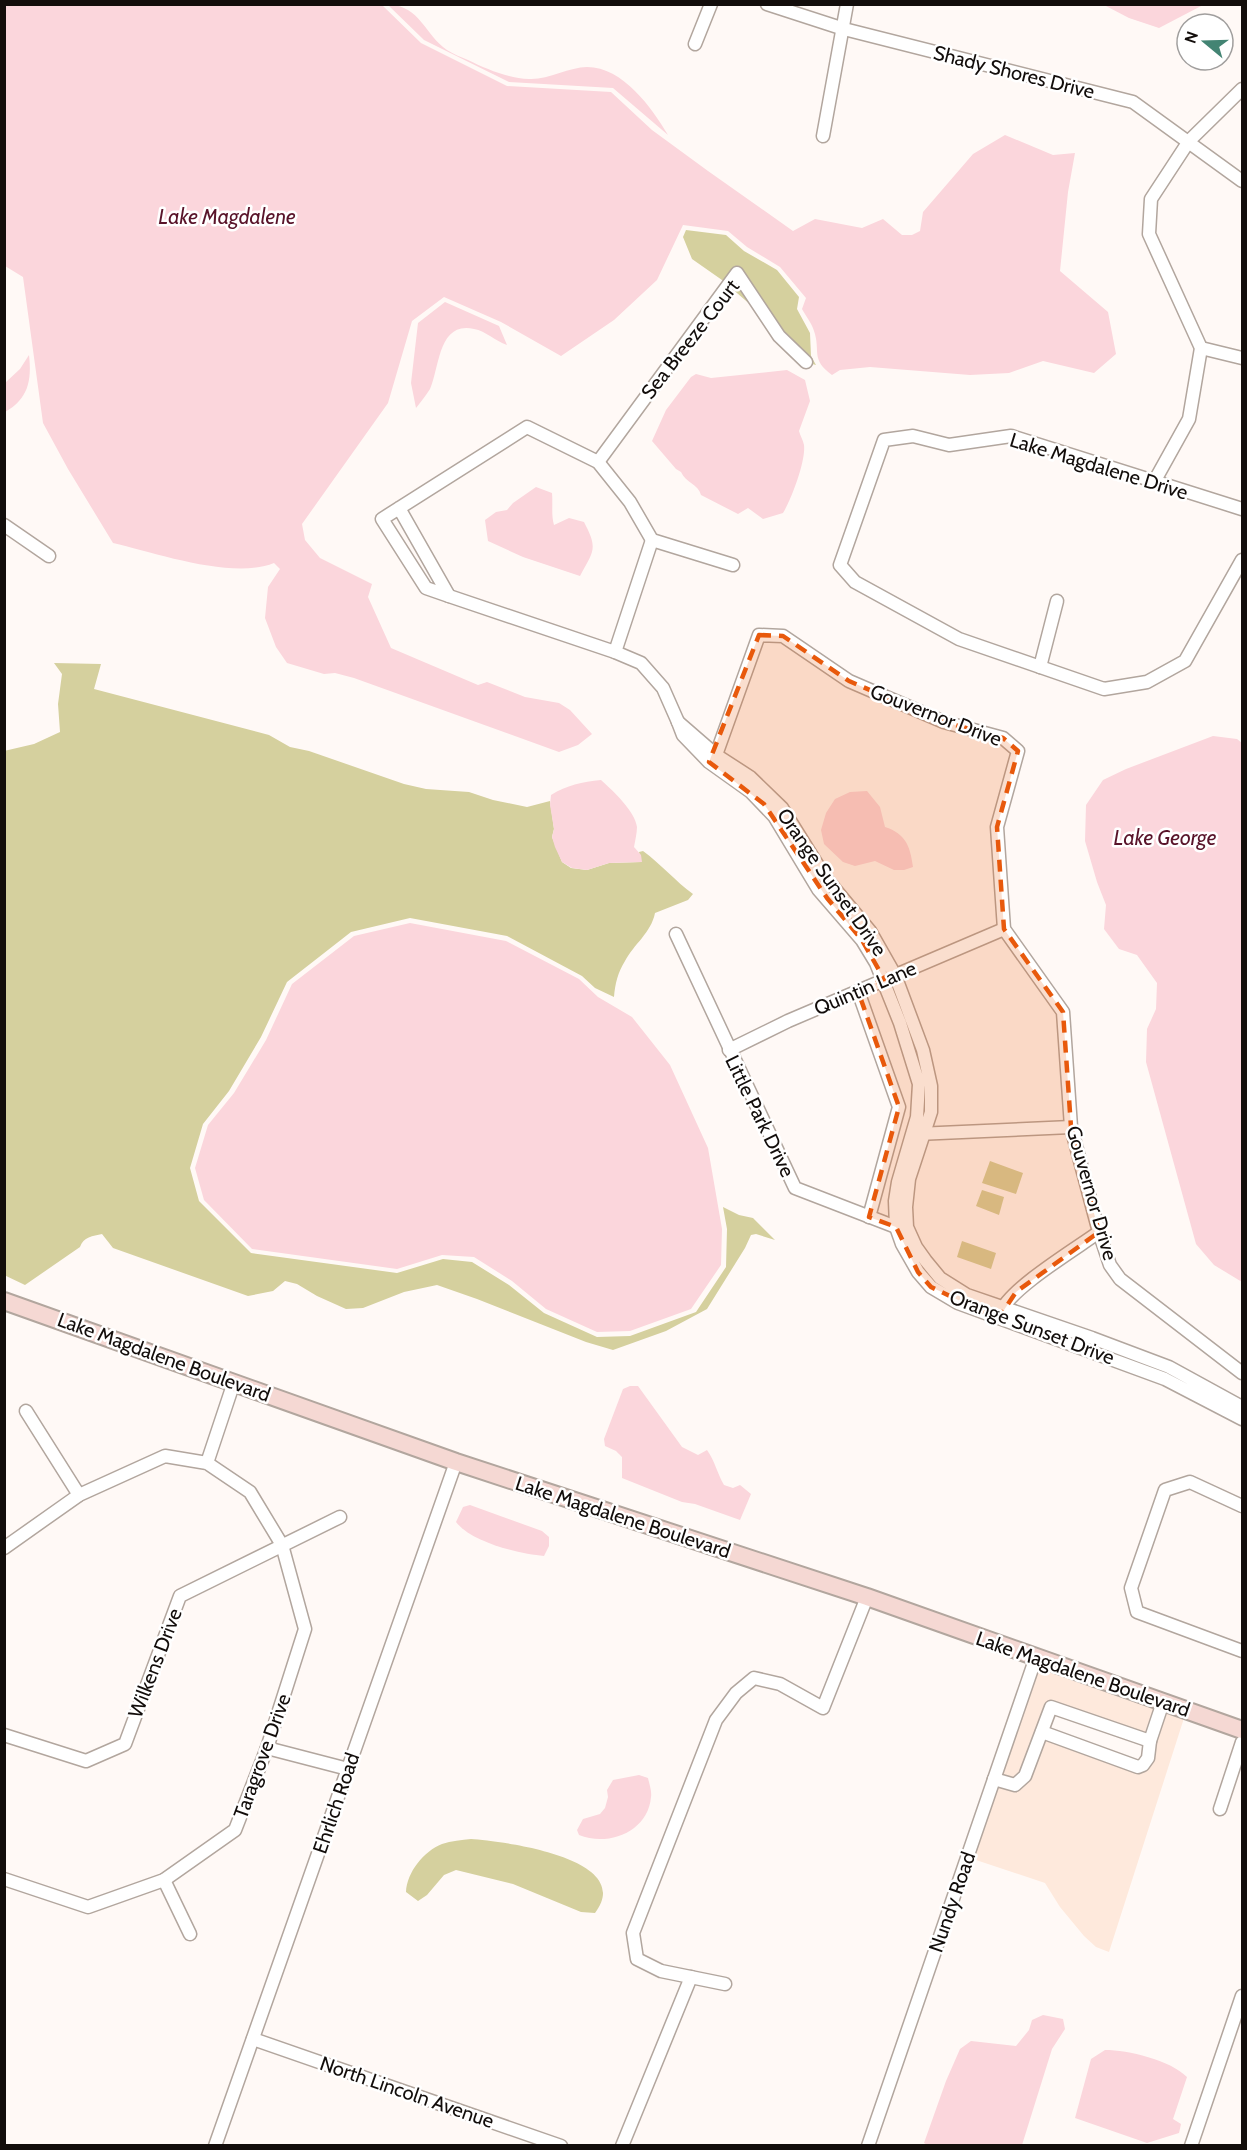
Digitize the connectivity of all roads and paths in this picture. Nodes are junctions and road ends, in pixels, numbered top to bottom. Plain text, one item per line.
1 (711, 4) edge
2 (767, 4) edge
3 (847, 4) edge
4 (844, 29) junction
5 (695, 44) dead end
6 (1242, 88) edge
7 (823, 136) dead end
8 (1189, 141) junction
9 (1242, 180) edge
10 (1200, 348) junction
11 (1242, 358) edge
12 (806, 362) dead end
13 (598, 462) junction
14 (1154, 482) junction
15 (399, 508) junction
16 (1242, 509) edge
17 (4, 525) edge
18 (652, 540) junction
19 (49, 556) dead end
20 (1242, 560) edge
21 (733, 565) dead end
22 (449, 596) junction
23 (1057, 601) dead end
24 (615, 652) junction
25 (1040, 668) junction
26 (712, 758) junction
27 (1004, 929) junction
28 (676, 934) dead end
29 (890, 977) junction
30 (858, 991) junction
31 (729, 1050) junction
32 (1071, 1127) junction
33 (919, 1135) junction
34 (869, 1217) junction
35 (902, 1227) junction
36 (1099, 1232) junction
37 (4, 1300) edge
38 (1000, 1313) junction
39 (1242, 1372) edge
40 (234, 1382) junction
41 (1242, 1407) edge
42 (27, 1411) dead end
43 (1242, 1419) edge
44 (456, 1462) junction
45 (207, 1463) junction
46 (79, 1495) junction
47 (1242, 1506) edge
48 (340, 1516) dead end
49 (282, 1545) junction
50 (4, 1548) edge
51 (867, 1597) junction
52 (1242, 1651) edge
53 (1036, 1658) junction
54 (1163, 1702) junction
55 (1242, 1730) edge
56 (1042, 1732) junction
57 (4, 1735) edge
58 (1150, 1741) junction
59 (1242, 1742) edge
60 (267, 1748) junction
61 (348, 1770) junction
62 (994, 1779) junction
63 (1220, 1809) dead end
64 (4, 1879) edge
65 (164, 1880) junction
66 (190, 1934) dead end
67 (691, 1977) junction
68 (725, 1984) dead end
69 (1242, 1996) edge
70 (253, 2039) junction
71 (215, 2145) edge
72 (561, 2145) edge
73 (622, 2145) edge
74 (868, 2145) edge
75 (1191, 2145) edge

1 - 5 street
2 - 4 street, Shady Shores Drive
3 - 4 street
4 - 7 street
4 - 8 street, Shady Shores Drive
6 - 8 street
8 - 9 street, Shady Shores Drive
8 - 10 street
10 - 11 street
10 - 14 street
12 - 13 street, Sea Breeze Court
13 - 15 street, Orange Sunset Drive
13 - 18 street, Orange Sunset Drive
14 - 16 street, Lake Magdalene Drive
14 - 25 street, Lake Magdalene Drive
15 - 22 street
15 - 22 street, Orange Sunset Drive
17 - 19 street
18 - 21 street
18 - 24 street
20 - 25 street, Lake Magdalene Drive
22 - 24 street, Orange Sunset Drive
23 - 25 street
24 - 26 street, Orange Sunset Drive
26 - 27 street, Gouvernor Drive
26 - 29 street, Orange Sunset Drive
27 - 29 street, Quintin Lane
27 - 32 street, Gouvernor Drive
28 - 31 street, Little Park Drive
29 - 30 street, Quintin Lane
29 - 33 street, Orange Sunset Drive
30 - 31 street, Quintin Lane
30 - 34 street
31 - 34 street, Little Park Drive
32 - 33 street
32 - 36 street, Gouvernor Drive
33 - 35 street, Orange Sunset Drive
34 - 35 street, Little Park Drive
35 - 38 street, Orange Sunset Drive
36 - 38 street
36 - 39 street, Gouvernor Drive
37 - 40 street, Lake Magdalene Boulevard
38 - 41 street, Orange Sunset Drive
38 - 43 street, Orange Sunset Drive
40 - 44 street, Lake Magdalene Boulevard
40 - 45 street
42 - 46 street
44 - 51 street, Lake Magdalene Boulevard
44 - 61 street, Ehrlich Road
45 - 46 street, Taragrove Drive
45 - 49 street, Taragrove Drive
46 - 50 street, Taragrove Drive
47 - 52 street
48 - 49 street, Wilkens Drive
49 - 57 street, Wilkens Drive
49 - 60 street, Taragrove Drive
51 - 53 street, Lake Magdalene Boulevard
51 - 67 street
53 - 54 street, Lake Magdalene Boulevard
53 - 62 street, Nundy Road
54 - 55 street, Lake Magdalene Boulevard
54 - 58 street
56 - 58 street
56 - 58 street
56 - 62 street
59 - 63 street
60 - 61 street
60 - 65 street, Taragrove Drive
61 - 70 street, Ehrlich Road
62 - 74 street, Nundy Road
64 - 65 street, Taragrove Drive
65 - 66 street
67 - 68 street
67 - 73 street
69 - 75 street
70 - 71 street, Ehrlich Road
70 - 72 street, North Lincoln Avenue

